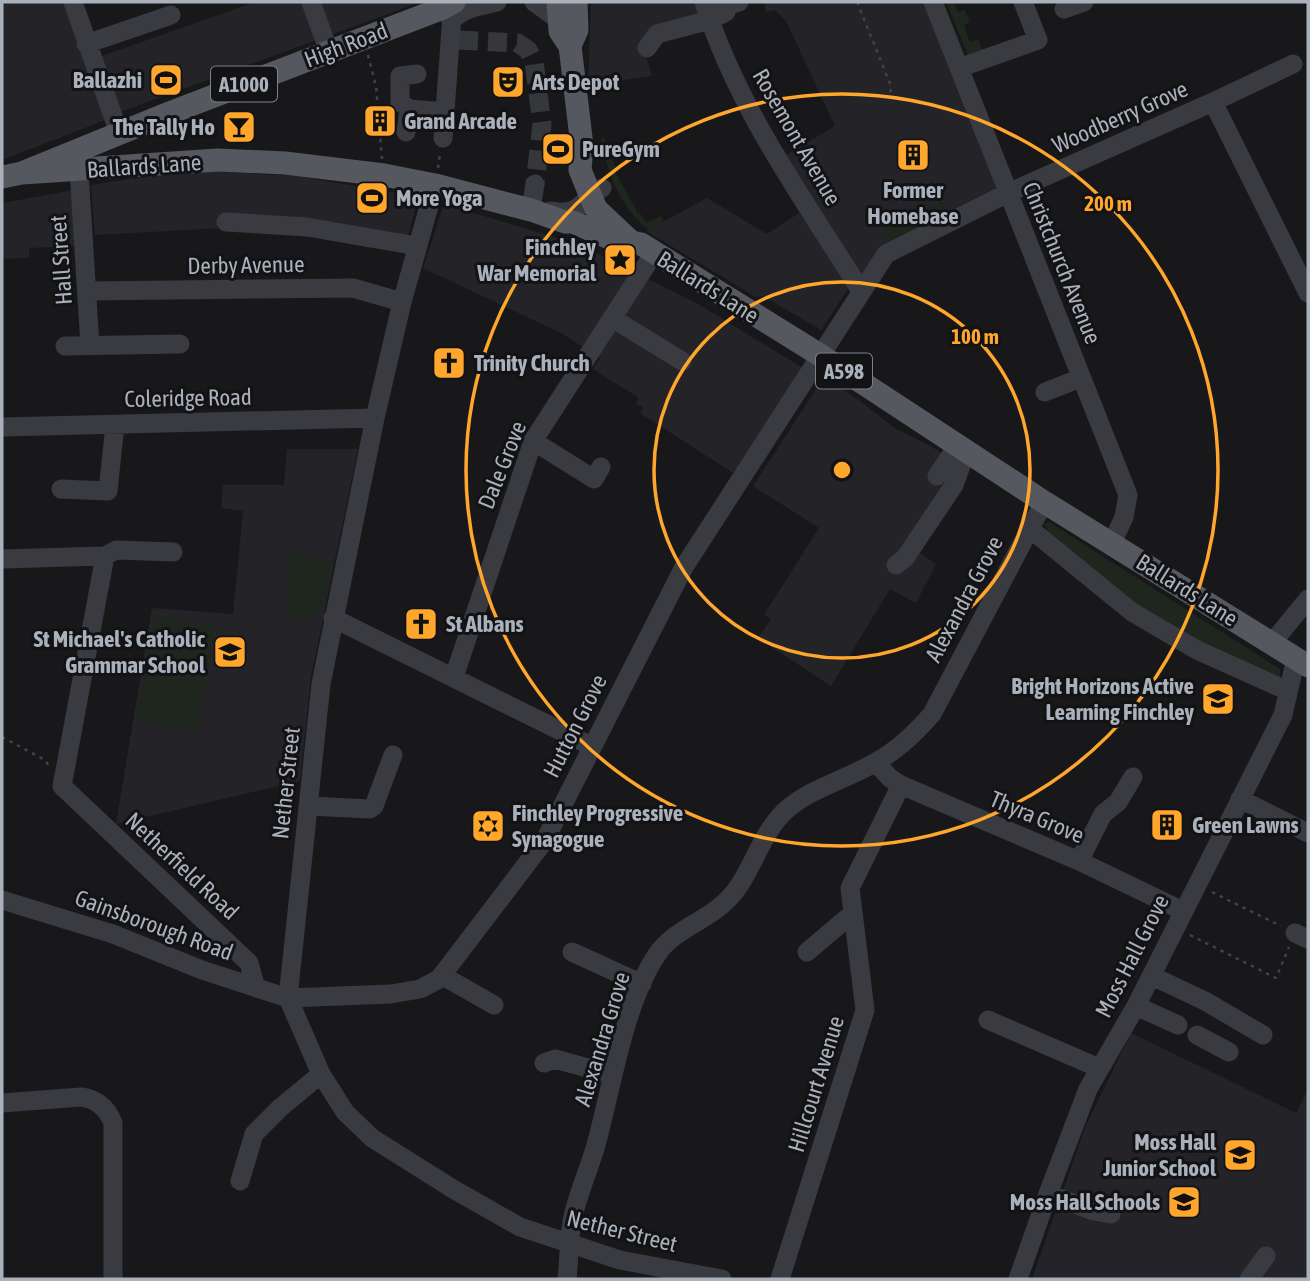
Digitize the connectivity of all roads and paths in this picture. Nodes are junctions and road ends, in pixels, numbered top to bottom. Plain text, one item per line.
1 (73, 2) edge
2 (310, 2) edge
3 (496, 2) edge
4 (534, 2) edge
5 (576, 2) edge
6 (738, 2) edge
7 (857, 2) edge
8 (933, 2) edge
9 (1023, 2) edge
10 (1084, 2) edge
11 (176, 6) edge
12 (1064, 9) dead end
13 (558, 11) edge
14 (707, 11) edge
15 (453, 26) edge
16 (364, 38) junction
17 (86, 44) junction
18 (570, 46) junction
19 (647, 48) dead end
20 (329, 52) junction
21 (1293, 64) dead end
22 (959, 68) junction
23 (417, 74) dead end
24 (890, 97) dead end
25 (1213, 102) junction
26 (409, 109) junction
27 (445, 112) junction
28 (406, 132) dead end
29 (115, 135) junction
30 (443, 138) joint
31 (125, 166) junction
32 (79, 171) junction
33 (12, 175) edge
34 (384, 175) junction
35 (533, 184) tunnel mouth
36 (435, 185) junction
37 (1008, 193) junction
38 (599, 199) junction
39 (530, 209) junction
40 (226, 222) dead end
41 (573, 222) junction
42 (417, 246) junction
43 (642, 247) junction
44 (88, 291) junction
45 (861, 291) junction
46 (1308, 292) edge
47 (402, 302) junction
48 (612, 318) junction
49 (180, 344) dead end
50 (90, 345) junction
51 (65, 346) dead end
52 (820, 355) junction
53 (682, 361) dead end
54 (1081, 378) junction
55 (1045, 392) dead end
56 (375, 418) junction
57 (115, 425) junction
58 (2, 427) edge
59 (533, 441) junction
60 (961, 449) junction
61 (601, 467) dead end
62 (937, 475) dead end
63 (61, 489) dead end
64 (1044, 502) junction
65 (1029, 528) junction
66 (1112, 543) junction
67 (173, 552) dead end
68 (105, 556) junction
69 (2, 559) edge
70 (896, 565) dead end
71 (1308, 599) edge
72 (334, 618) junction
73 (1272, 643) junction
74 (1302, 662) edge
75 (454, 677) junction
76 (1288, 691) junction
77 (2, 737) edge
78 (591, 746) junction
79 (393, 755) dead end
80 (876, 762) junction
81 (1133, 777) dead end
82 (901, 785) junction
83 (62, 786) junction
84 (1240, 799) junction
85 (310, 806) junction
86 (1308, 833) edge
87 (1079, 861) junction
88 (1196, 884) junction
89 (2, 900) edge
90 (853, 912) junction
91 (1179, 919) junction
92 (1302, 936) edge
93 (807, 952) dead end
94 (572, 953) dead end
95 (443, 976) junction
96 (1152, 976) junction
97 (642, 984) junction
98 (256, 988) junction
99 (288, 998) junction
100 (494, 1005) dead end
101 (1136, 1006) junction
102 (988, 1020) dead end
103 (1178, 1025) dead end
104 (1196, 1035) dead end
105 (1263, 1035) dead end
106 (1229, 1052) dead end
107 (544, 1063) dead end
108 (1099, 1068) junction
109 (321, 1074) junction
110 (612, 1075) junction
111 (2, 1103) edge
112 (240, 1181) dead end
113 (1048, 1194) junction
114 (1111, 1214) dead end
115 (571, 1245) junction
116 (1266, 1256) dead end
117 (113, 1279) edge
118 (567, 1279) edge
119 (722, 1279) edge
120 (780, 1279) edge
121 (1018, 1279) edge
122 (1249, 1279) edge

1 - 17 street
2 - 20 street
3 - 15 street
4 - 13 street
5 - 18 main road
6 - 14 street
7 - 24 path
8 - 22 street, Christchurch Avenue
9 - 22 street
10 - 12 street
11 - 17 street
13 - 18 main road
14 - 19 street
14 - 45 street, Rosemont Avenue
15 - 16 main road, High Road / A1000
15 - 27 street
16 - 20 main road, High Road / A1000
16 - 34 path
17 - 29 street
18 - 38 main road
20 - 29 main road, High Road / A1000
21 - 25 street, Woodberry Grove
22 - 37 street, Christchurch Avenue
23 - 26 street
25 - 37 street, Woodberry Grove
25 - 46 street
26 - 27 street
26 - 28 street
27 - 30 street
29 - 31 main road
29 - 33 main road, High Road / A1000
30 - 36 path
31 - 32 main road, Ballards Lane / A1000
31 - 34 main road, Ballards Lane / A1000
32 - 33 main road, Ballards Lane / A1000
32 - 44 street, Hall Street
34 - 36 main road, Ballards Lane / A1000
35 - 39 street
36 - 39 main road, Ballards Lane / A1000
36 - 42 street, Nether Street
37 - 45 street, Woodberry Grove
37 - 54 street, Christchurch Avenue
38 - 39 street
38 - 41 main road
38 - 43 main road
39 - 41 main road, Ballards Lane / A1000
40 - 42 street
41 - 43 main road, Ballards Lane / A1000
42 - 47 street, Nether Street
43 - 48 street, Dale Grove
43 - 52 main road, Ballards Lane / A598
44 - 47 street, Derby Avenue
44 - 50 street, Hall Street
45 - 52 street, Woodberry Grove
47 - 56 street, Nether Street
48 - 53 street
48 - 59 street, Dale Grove
49 - 50 street
50 - 51 street
52 - 60 main road, Ballards Lane / A598
52 - 78 street, Hutton Grove
54 - 55 street
54 - 66 street, Christchurch Avenue
56 - 57 street, Coleridge Road
56 - 72 street, Nether Street
57 - 58 street, Coleridge Road
57 - 63 street
59 - 61 street
59 - 75 street, Dale Grove
60 - 62 street
60 - 64 main road, Ballards Lane / A598
60 - 70 street
64 - 65 street, Alexandra Grove
64 - 66 main road, Ballards Lane / A598
65 - 76 street
65 - 80 street, Alexandra Grove
66 - 73 main road, Ballards Lane / A598
67 - 68 street
68 - 69 street
68 - 83 street
71 - 73 street
72 - 75 street
72 - 85 street, Nether Street
73 - 74 main road, Ballards Lane / A598
74 - 76 street, Moss Hall Grove
75 - 78 street
76 - 84 street, Moss Hall Grove
77 - 83 path
78 - 95 street, Hutton Grove
79 - 85 street
80 - 82 street, Thyra Grove
80 - 97 street, Alexandra Grove
81 - 87 street
82 - 87 street, Thyra Grove
82 - 90 street, Hillcourt Avenue
83 - 98 street, Netherfield Road
84 - 86 street
84 - 88 street, Moss Hall Grove
85 - 99 street, Nether Street
87 - 91 street, Thyra Grove
88 - 91 street, Moss Hall Grove
88 - 92 path
89 - 98 street, Gainsborough Road
90 - 93 street
90 - 120 street, Hillcourt Avenue
91 - 92 path
91 - 96 street, Moss Hall Grove
94 - 97 street
95 - 99 street, Hutton Grove
95 - 100 street
96 - 101 street, Moss Hall Grove
96 - 105 street
97 - 110 street, Alexandra Grove
98 - 99 street, Gainsborough Road
99 - 109 street, Nether Street
101 - 103 street
101 - 108 street, Moss Hall Grove
102 - 108 street
104 - 106 street
107 - 110 street
108 - 113 street, Moss Hall Grove
109 - 112 street
109 - 115 street, Nether Street
110 - 115 street, Alexandra Grove
111 - 117 street
113 - 114 street
113 - 121 street, Moss Hall Grove
115 - 118 street, Alexandra Grove
115 - 119 street, Nether Street
116 - 122 street

